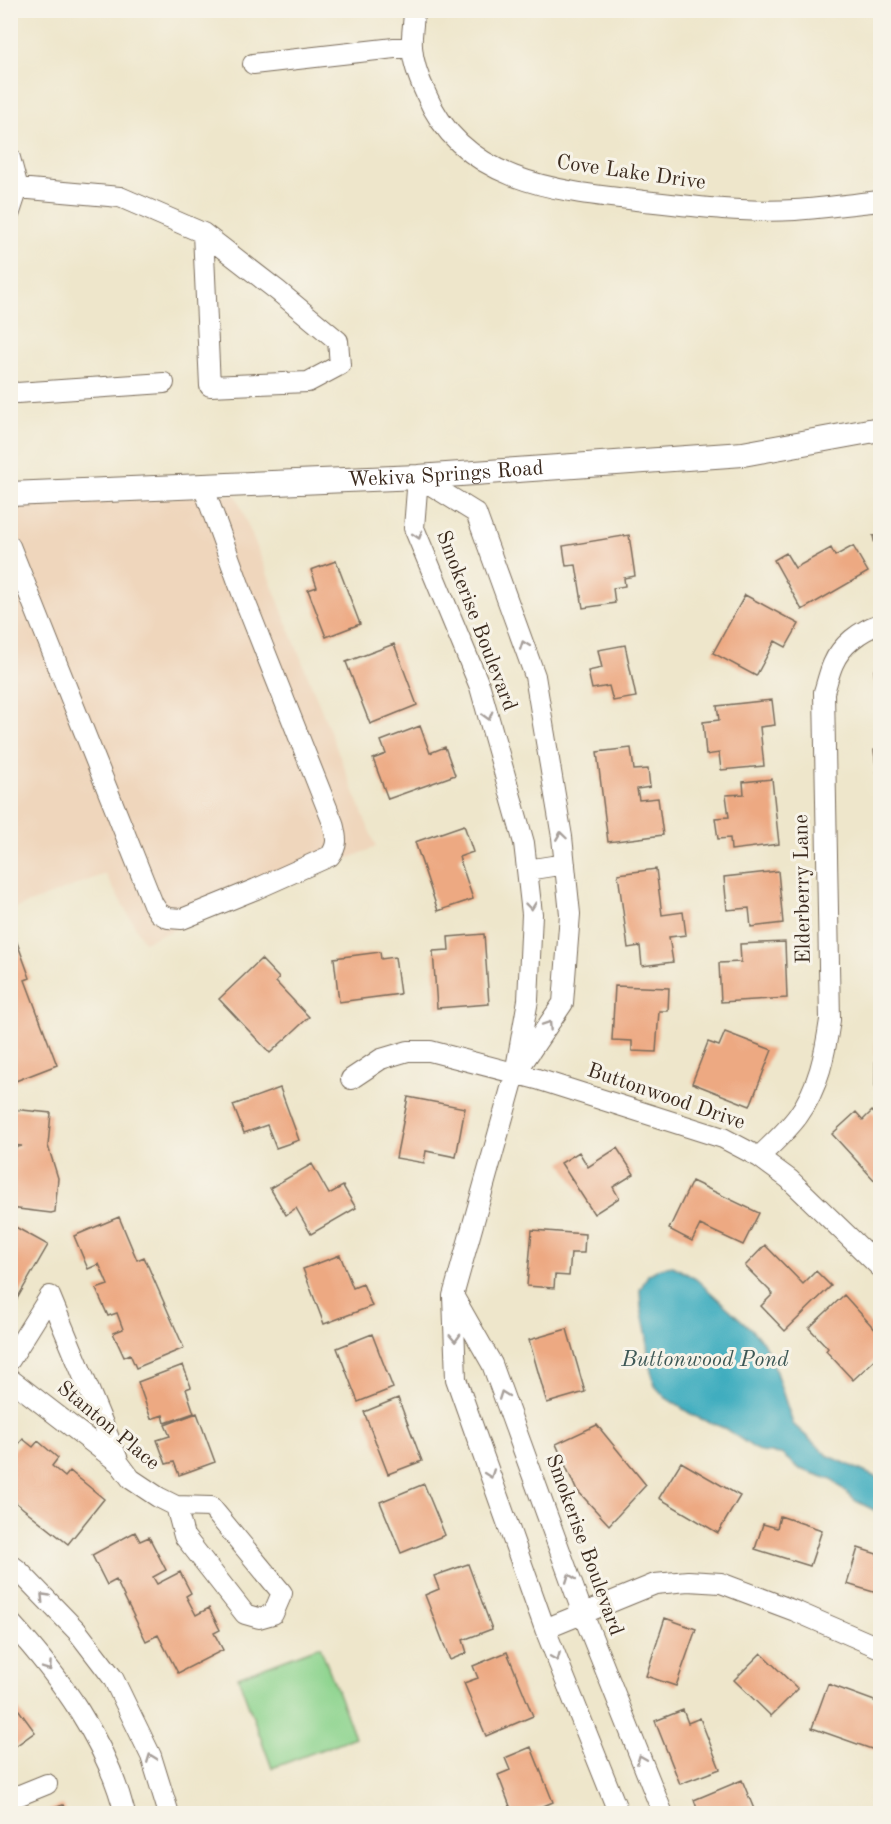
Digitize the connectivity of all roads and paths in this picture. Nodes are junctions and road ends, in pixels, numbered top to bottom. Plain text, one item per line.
1 (414, 10) edge
2 (412, 46) junction
3 (253, 64) dead end
4 (10, 158) edge
5 (18, 189) junction
6 (880, 201) edge
7 (10, 212) edge
8 (203, 233) junction
9 (164, 383) dead end
10 (10, 391) edge
11 (880, 429) edge
12 (418, 477) junction
13 (203, 486) junction
14 (10, 495) edge
15 (10, 546) edge
16 (880, 624) edge
17 (565, 864) junction
18 (527, 870) junction
19 (515, 1074) junction
20 (351, 1079) dead end
21 (759, 1157) junction
22 (880, 1267) edge
23 (453, 1296) junction
24 (10, 1360) edge
25 (10, 1379) edge
26 (119, 1463) junction
27 (176, 1506) junction
28 (10, 1564) edge
29 (583, 1614) junction
30 (10, 1623) edge
31 (545, 1629) junction
32 (880, 1648) edge
33 (48, 1784) dead end
34 (10, 1799) edge
35 (124, 1814) edge
36 (169, 1814) edge
37 (619, 1814) edge
38 (663, 1814) edge

1 - 2 street, Cove Lake Drive
2 - 3 street
2 - 6 street, Cove Lake Drive
4 - 5 street
5 - 7 street
5 - 8 street
8 - 8 street
9 - 10 street
11 - 12 main road, Wekiva Springs Road
12 - 13 main road, Wekiva Springs Road
17 -> 12 street, Smokerise Boulevard
12 -> 18 street, Smokerise Boulevard
13 - 14 main road, Wekiva Springs Road
13 - 15 street
16 - 21 street, Elderberry Lane
17 - 18 street
19 -> 17 street, Smokerise Boulevard
18 -> 19 street, Smokerise Boulevard
19 - 20 street, Buttonwood Drive
19 - 21 street, Buttonwood Drive
19 - 23 street, Smokerise Boulevard
21 - 22 street, Buttonwood Drive
29 -> 23 street, Smokerise Boulevard
23 -> 31 street, Smokerise Boulevard
24 - 26 street
25 - 26 street, Stanton Place
26 - 27 street, Stanton Place
27 - 27 street
36 -> 28 street
29 - 31 street
29 - 32 street
38 -> 29 street, Smokerise Boulevard
30 -> 35 street
31 -> 37 street, Smokerise Boulevard
33 - 34 street

